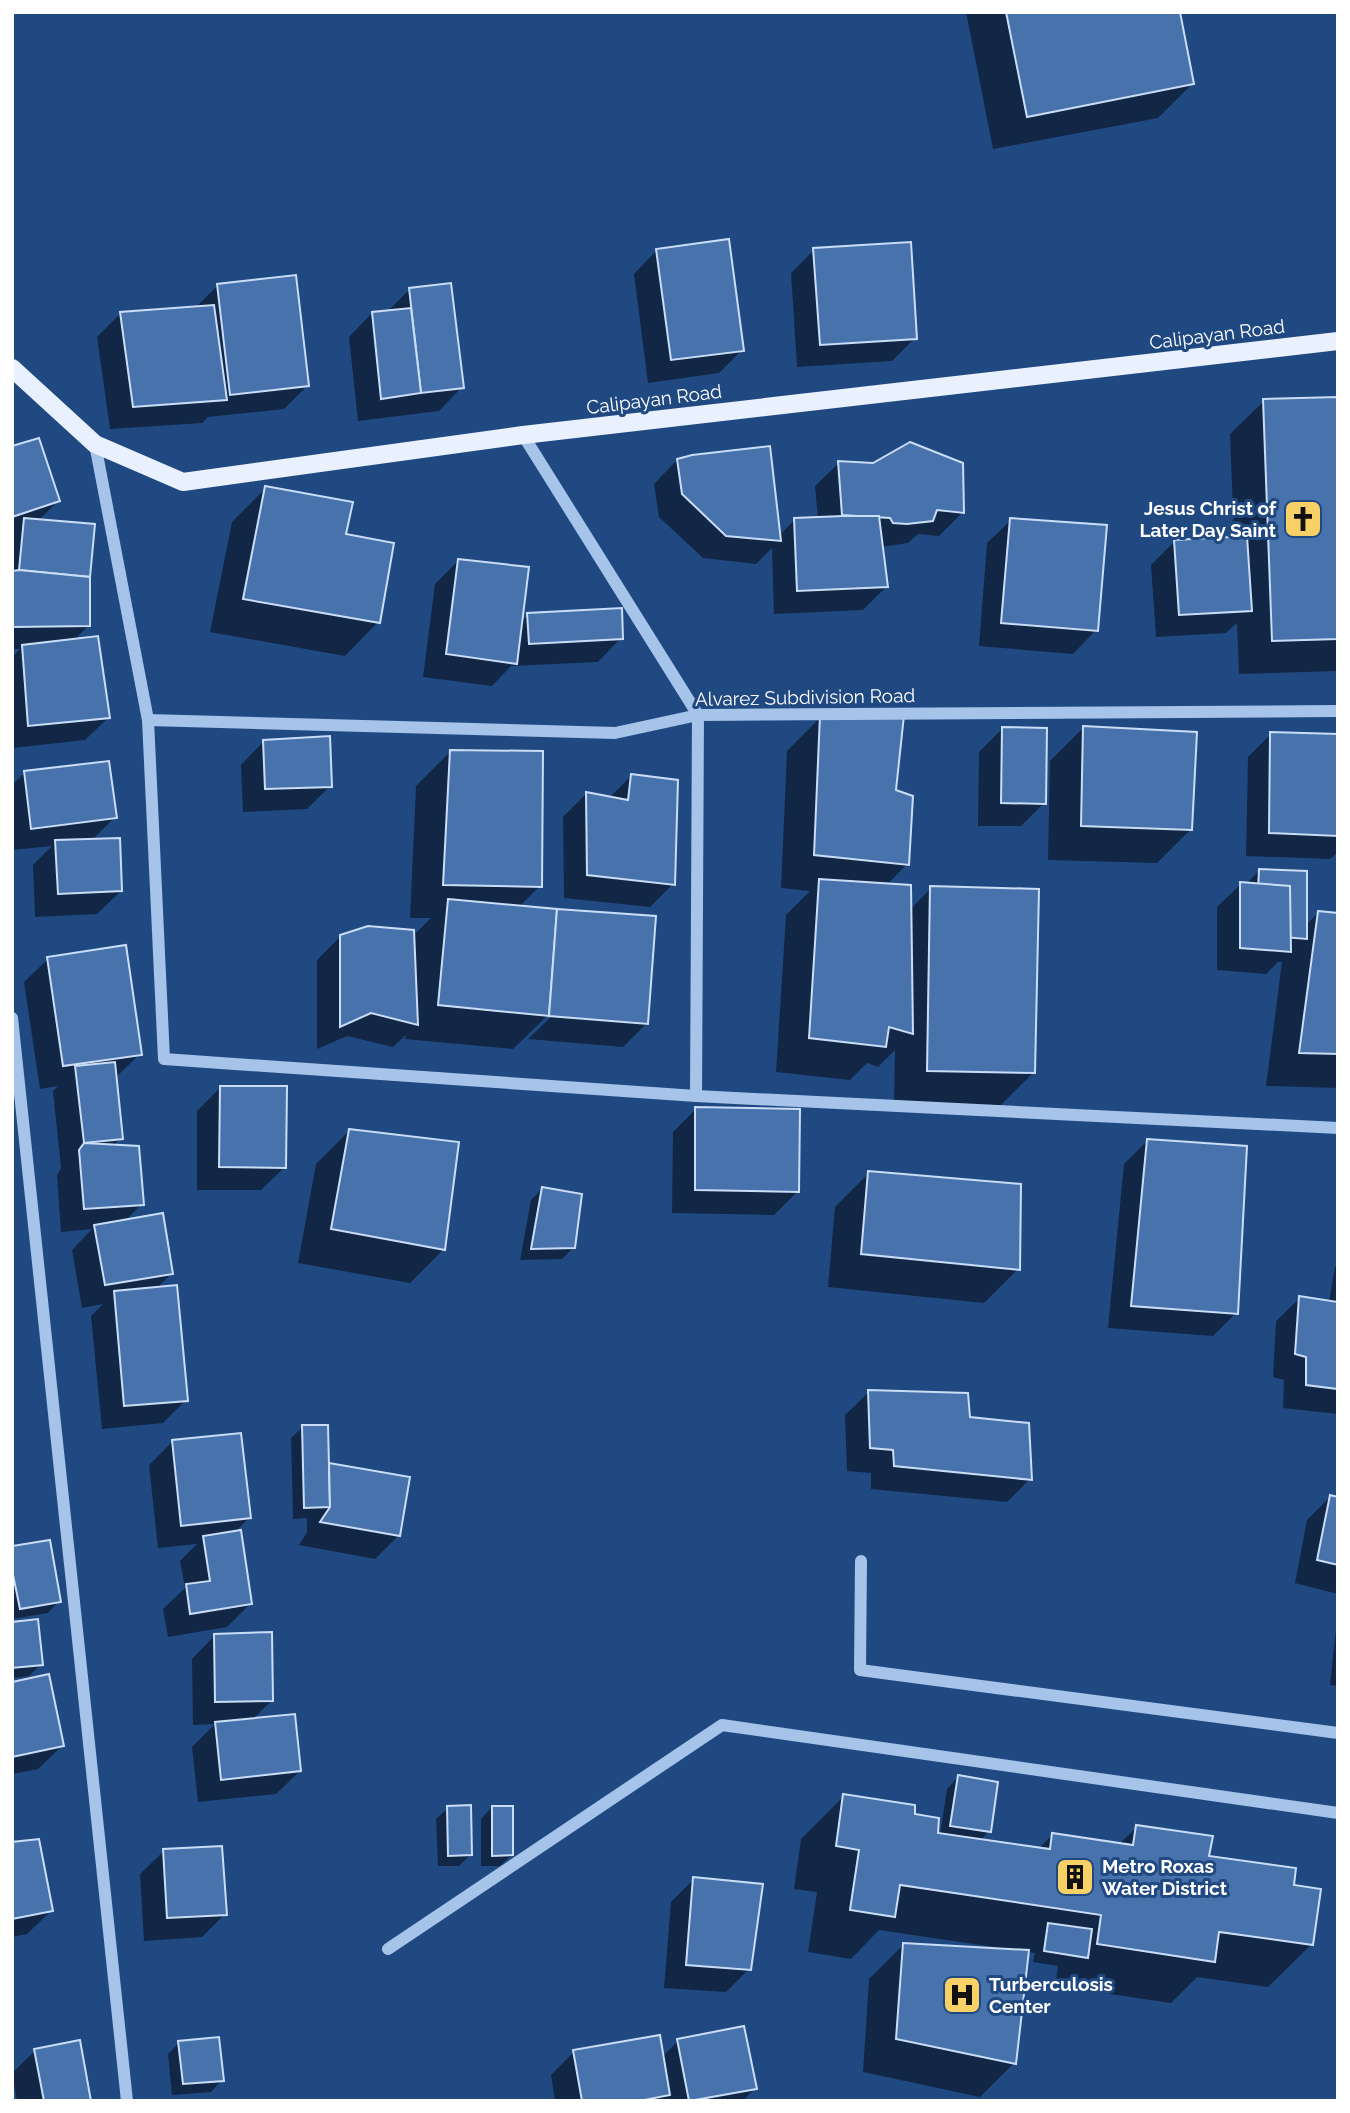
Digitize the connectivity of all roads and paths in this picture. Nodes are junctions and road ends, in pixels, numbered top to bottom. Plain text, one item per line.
1 (1338, 341) edge
2 (12, 368) edge
3 (523, 435) junction
4 (95, 444) junction
5 (1338, 711) edge
6 (698, 716) junction
7 (148, 720) junction
8 (12, 1018) edge
9 (696, 1096) junction
10 (1338, 1128) edge
11 (861, 1561) dead end
12 (1338, 1733) edge
13 (1338, 1813) edge
14 (388, 1949) dead end
15 (127, 2101) edge

1 - 3 main road, Calipayan Road
2 - 4 main road, Calipayan Road
3 - 4 main road, Calipayan Road
3 - 6 street
4 - 7 street
5 - 6 street, Alvarez Subdivision Road
6 - 7 street, Alvarez Subdivision Road
6 - 9 street
7 - 9 street
8 - 15 street
9 - 10 street
11 - 12 street
13 - 14 street

